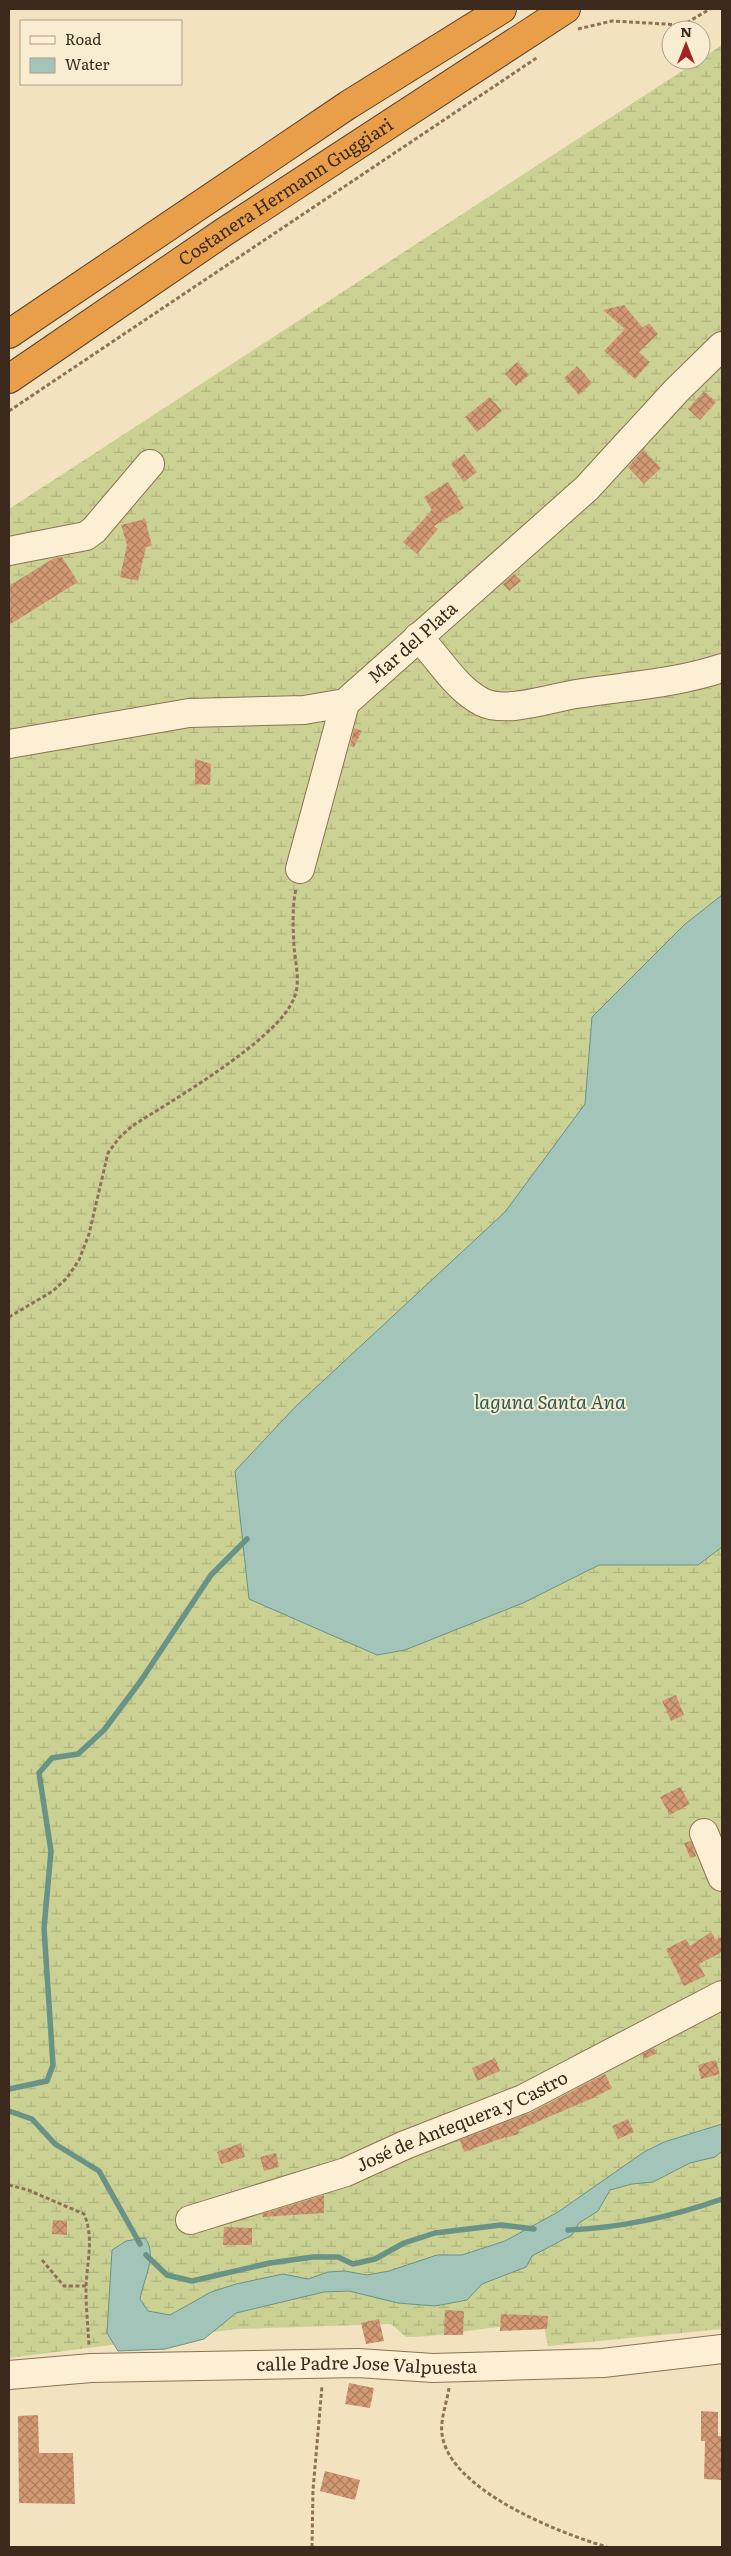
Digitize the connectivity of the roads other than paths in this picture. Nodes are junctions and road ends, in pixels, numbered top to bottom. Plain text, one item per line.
1 (502, 9) edge
2 (569, 21) edge
3 (9, 334) edge
4 (722, 346) edge
5 (9, 379) edge
6 (150, 464) dead end
7 (9, 551) edge
8 (418, 638) junction
9 (722, 668) edge
10 (345, 703) junction
11 (9, 744) edge
12 (300, 869) road end
13 (704, 1833) dead end
14 (722, 1877) edge
15 (722, 1995) edge
16 (190, 2220) dead end
17 (722, 2349) edge
18 (9, 2375) edge

1 - 3 highway, Costanera Hermann Guggiari
2 - 5 highway, Costanera Hermann Guggiari
4 - 8 street, Mar del Plata
6 - 7 street
8 - 9 street
8 - 10 street, Mar del Plata
10 - 11 street
10 - 12 street
13 - 14 street
15 - 16 street, José de Antequera y Castro
17 - 18 street, calle Padre Jose Valpuesta

